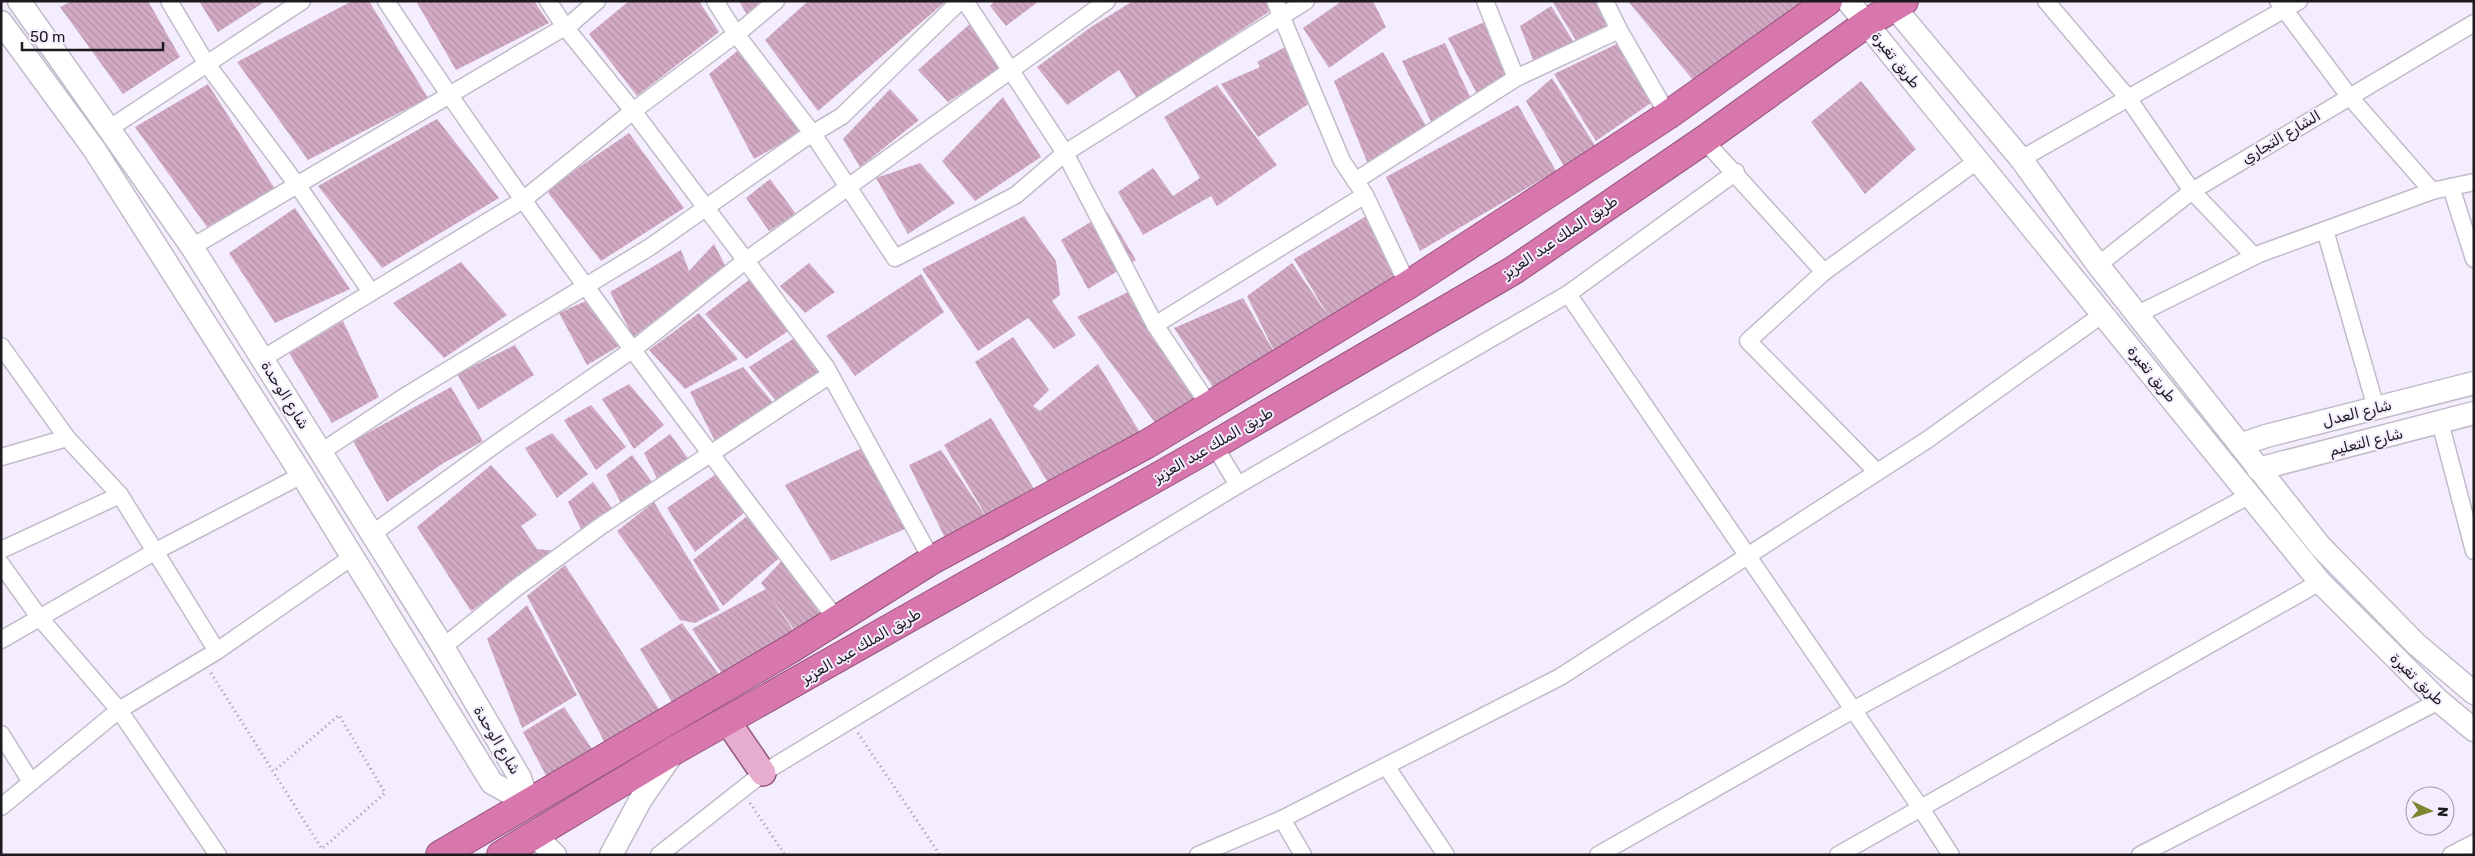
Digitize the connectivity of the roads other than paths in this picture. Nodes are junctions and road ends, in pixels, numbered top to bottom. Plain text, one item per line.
1 (169, 1) edge
2 (302, 1) edge
3 (386, 1) edge
4 (548, 1) edge
5 (597, 1) edge
6 (715, 1) edge
7 (776, 1) edge
8 (960, 1) edge
9 (965, 1) edge
10 (1107, 1) edge
11 (1275, 1) edge
12 (1306, 1) edge
13 (1485, 1) edge
14 (1605, 1) edge
15 (1828, 1) edge
16 (1848, 1) edge
17 (2046, 1) edge
18 (2299, 1) edge
19 (21, 2) edge
20 (1896, 3) edge
21 (2281, 5) edge
22 (1282, 16) junction
23 (1, 22) edge
24 (1867, 23) junction
25 (2474, 23) edge
26 (565, 27) junction
27 (1619, 30) junction
28 (736, 34) junction
29 (206, 62) junction
30 (1012, 70) junction
31 (1516, 78) junction
32 (449, 96) junction
33 (2349, 96) junction
34 (2128, 98) junction
35 (633, 111) junction
36 (1668, 115) junction
37 (110, 128) junction
38 (813, 134) junction
39 (1704, 140) junction
40 (1065, 153) junction
41 (2021, 159) junction
42 (1977, 161) junction
43 (1736, 172) junction
44 (1355, 181) junction
45 (2474, 182) edge
46 (298, 186) junction
47 (2451, 187) junction
48 (848, 188) junction
49 (2192, 191) junction
50 (2432, 191) junction
51 (1365, 195) junction
52 (523, 200) junction
53 (706, 208) junction
54 (2324, 230) junction
55 (192, 247) junction
56 (2254, 256) junction
57 (2474, 259) edge
58 (745, 261) junction
59 (2098, 265) junction
60 (1824, 272) junction
61 (587, 285) junction
62 (1408, 285) junction
63 (371, 292) junction
64 (1568, 294) junction
65 (2103, 314) junction
66 (2138, 314) junction
67 (1155, 325) junction
68 (1, 346) edge
69 (632, 350) junction
70 (262, 359) junction
71 (830, 375) junction
72 (2474, 382) edge
73 (1209, 406) junction
74 (2376, 408) junction
75 (2474, 413) edge
76 (2440, 422) junction
77 (67, 438) junction
78 (1214, 445) junction
79 (2240, 445) junction
80 (321, 452) junction
81 (710, 454) junction
82 (1, 456) edge
83 (2258, 469) junction
84 (1876, 471) junction
85 (302, 474) junction
86 (1238, 485) junction
87 (120, 495) junction
88 (2250, 495) junction
89 (372, 534) junction
90 (1, 550) edge
91 (156, 551) junction
92 (2474, 551) edge
93 (1747, 556) junction
94 (352, 557) junction
95 (932, 560) junction
96 (1, 564) edge
97 (2320, 582) junction
98 (39, 617) junction
99 (837, 620) junction
100 (1, 640) edge
101 (443, 647) junction
102 (217, 650) junction
103 (2474, 692) edge
104 (2438, 702) junction
105 (119, 710) junction
106 (1853, 710) junction
107 (728, 722) junction
108 (2474, 730) edge
109 (1, 734) edge
110 (675, 750) junction
111 (1386, 766) junction
112 (763, 773) junction
113 (31, 782) junction
114 (528, 803) junction
115 (1, 807) edge
116 (1920, 807) junction
117 (1282, 819) junction
118 (2474, 843) edge
119 (538, 845) edge
120 (218, 855) edge
121 (440, 855) edge
122 (501, 855) edge
123 (555, 855) edge
124 (612, 855) edge
125 (659, 855) edge
126 (1198, 855) edge
127 (1303, 855) edge
128 (1446, 855) edge
129 (1598, 855) edge
130 (1838, 855) edge
131 (1951, 855) edge
132 (2140, 855) edge
133 (2451, 855) edge

1 - 29 street
2 - 29 street
3 - 32 street
4 - 26 street
5 - 26 street
6 - 28 street
7 - 28 street
8 - 38 street
9 - 30 street
10 - 30 street
11 - 22 street
12 - 22 street
13 - 31 street
14 - 27 street
15 - 36 highway
16 - 24 street, طريق تغيرة
17 - 34 street
18 - 21 street
19 - 37 street, شارع الوحدة
20 - 24 highway, طريق الملك عبد العزيز
20 - 41 street, طريق تغيرة
21 - 33 street
21 - 34 street
22 - 40 street
22 - 44 street
23 - 85 street
24 - 39 highway, طريق الملك عبد العزيز
24 - 42 street, طريق تغيرة
25 - 33 street, الشارع التجاري
26 - 32 street
26 - 35 street
27 - 31 street
27 - 36 street
28 - 35 street
28 - 38 street
29 - 37 street
29 - 46 street
30 - 40 street
30 - 48 street
31 - 44 street
32 - 46 street
32 - 52 street
33 - 49 street, الشارع التجاري
33 - 50 street
34 - 41 street
34 - 49 street
35 - 52 street
35 - 53 street
36 - 62 highway
37 - 55 street, شارع الوحدة
38 - 48 street
38 - 53 street
39 - 43 street
39 - 78 highway, طريق الملك عبد العزيز
40 - 48 street
40 - 67 street
41 - 59 street, طريق تغيرة
42 - 60 street
42 - 65 street, طريق تغيرة
43 - 60 street
43 - 64 street
44 - 51 street
45 - 47 street
46 - 55 street
46 - 63 street
47 - 50 street
47 - 57 street
48 - 58 street
49 - 56 street
49 - 59 street, الشارع التجاري
50 - 54 street
51 - 62 street
51 - 67 street
52 - 61 street
52 - 63 street
53 - 58 street
53 - 61 street
54 - 56 street
54 - 74 street
55 - 70 street, شارع الوحدة
56 - 66 street
58 - 69 street
58 - 71 street
59 - 66 street, طريق تغيرة
60 - 84 street
61 - 69 street
61 - 80 street
62 - 73 highway
63 - 70 street
64 - 86 street
64 - 93 street
65 - 84 street
65 - 88 street, طريق تغيرة
66 - 79 street, طريق تغيرة
67 - 73 street
68 - 77 street
69 - 81 street
69 - 89 street
70 - 80 street, شارع الوحدة
71 - 81 street
71 - 95 street
72 - 74 street, شارع العدل
73 - 95 highway
74 - 79 street, شارع العدل
75 - 76 street, شارع التعليم
76 - 83 street, شارع التعليم
76 - 92 street
77 - 82 street
77 - 87 street
78 - 86 street
78 - 107 highway, طريق الملك عبد العزيز
79 - 83 street, طريق تغيرة
80 - 89 street, شارع الوحدة
81 - 99 street
81 - 101 street
83 - 103 street, طريق تغيرة
84 - 93 street
85 - 91 street
85 - 94 street
86 - 112 street
87 - 90 street
87 - 91 street
88 - 97 street, طريق تغيرة
88 - 106 street
89 - 101 street, شارع الوحدة
91 - 98 street
91 - 102 street
93 - 106 street
93 - 111 street
94 - 102 street
94 - 114 street
95 - 99 highway
96 - 98 street
97 - 104 street, طريق تغيرة
97 - 116 street
98 - 100 street
98 - 105 street
99 - 114 highway
101 - 114 street, شارع الوحدة
102 - 105 street
104 - 108 street, طريق تغيرة
104 - 132 street
105 - 113 street
105 - 120 street
106 - 116 street
106 - 129 street
107 - 110 highway, طريق الملك عبد العزيز
107 - 112 main road
109 - 113 street
110 - 119 highway, طريق الملك عبد العزيز
110 - 124 street
111 - 117 street
111 - 128 street
112 - 125 street
113 - 115 street
114 - 121 highway
116 - 130 street
116 - 131 street
117 - 126 street
117 - 127 street
118 - 133 street
119 - 122 highway, طريق الملك عبد العزيز
119 - 123 street

